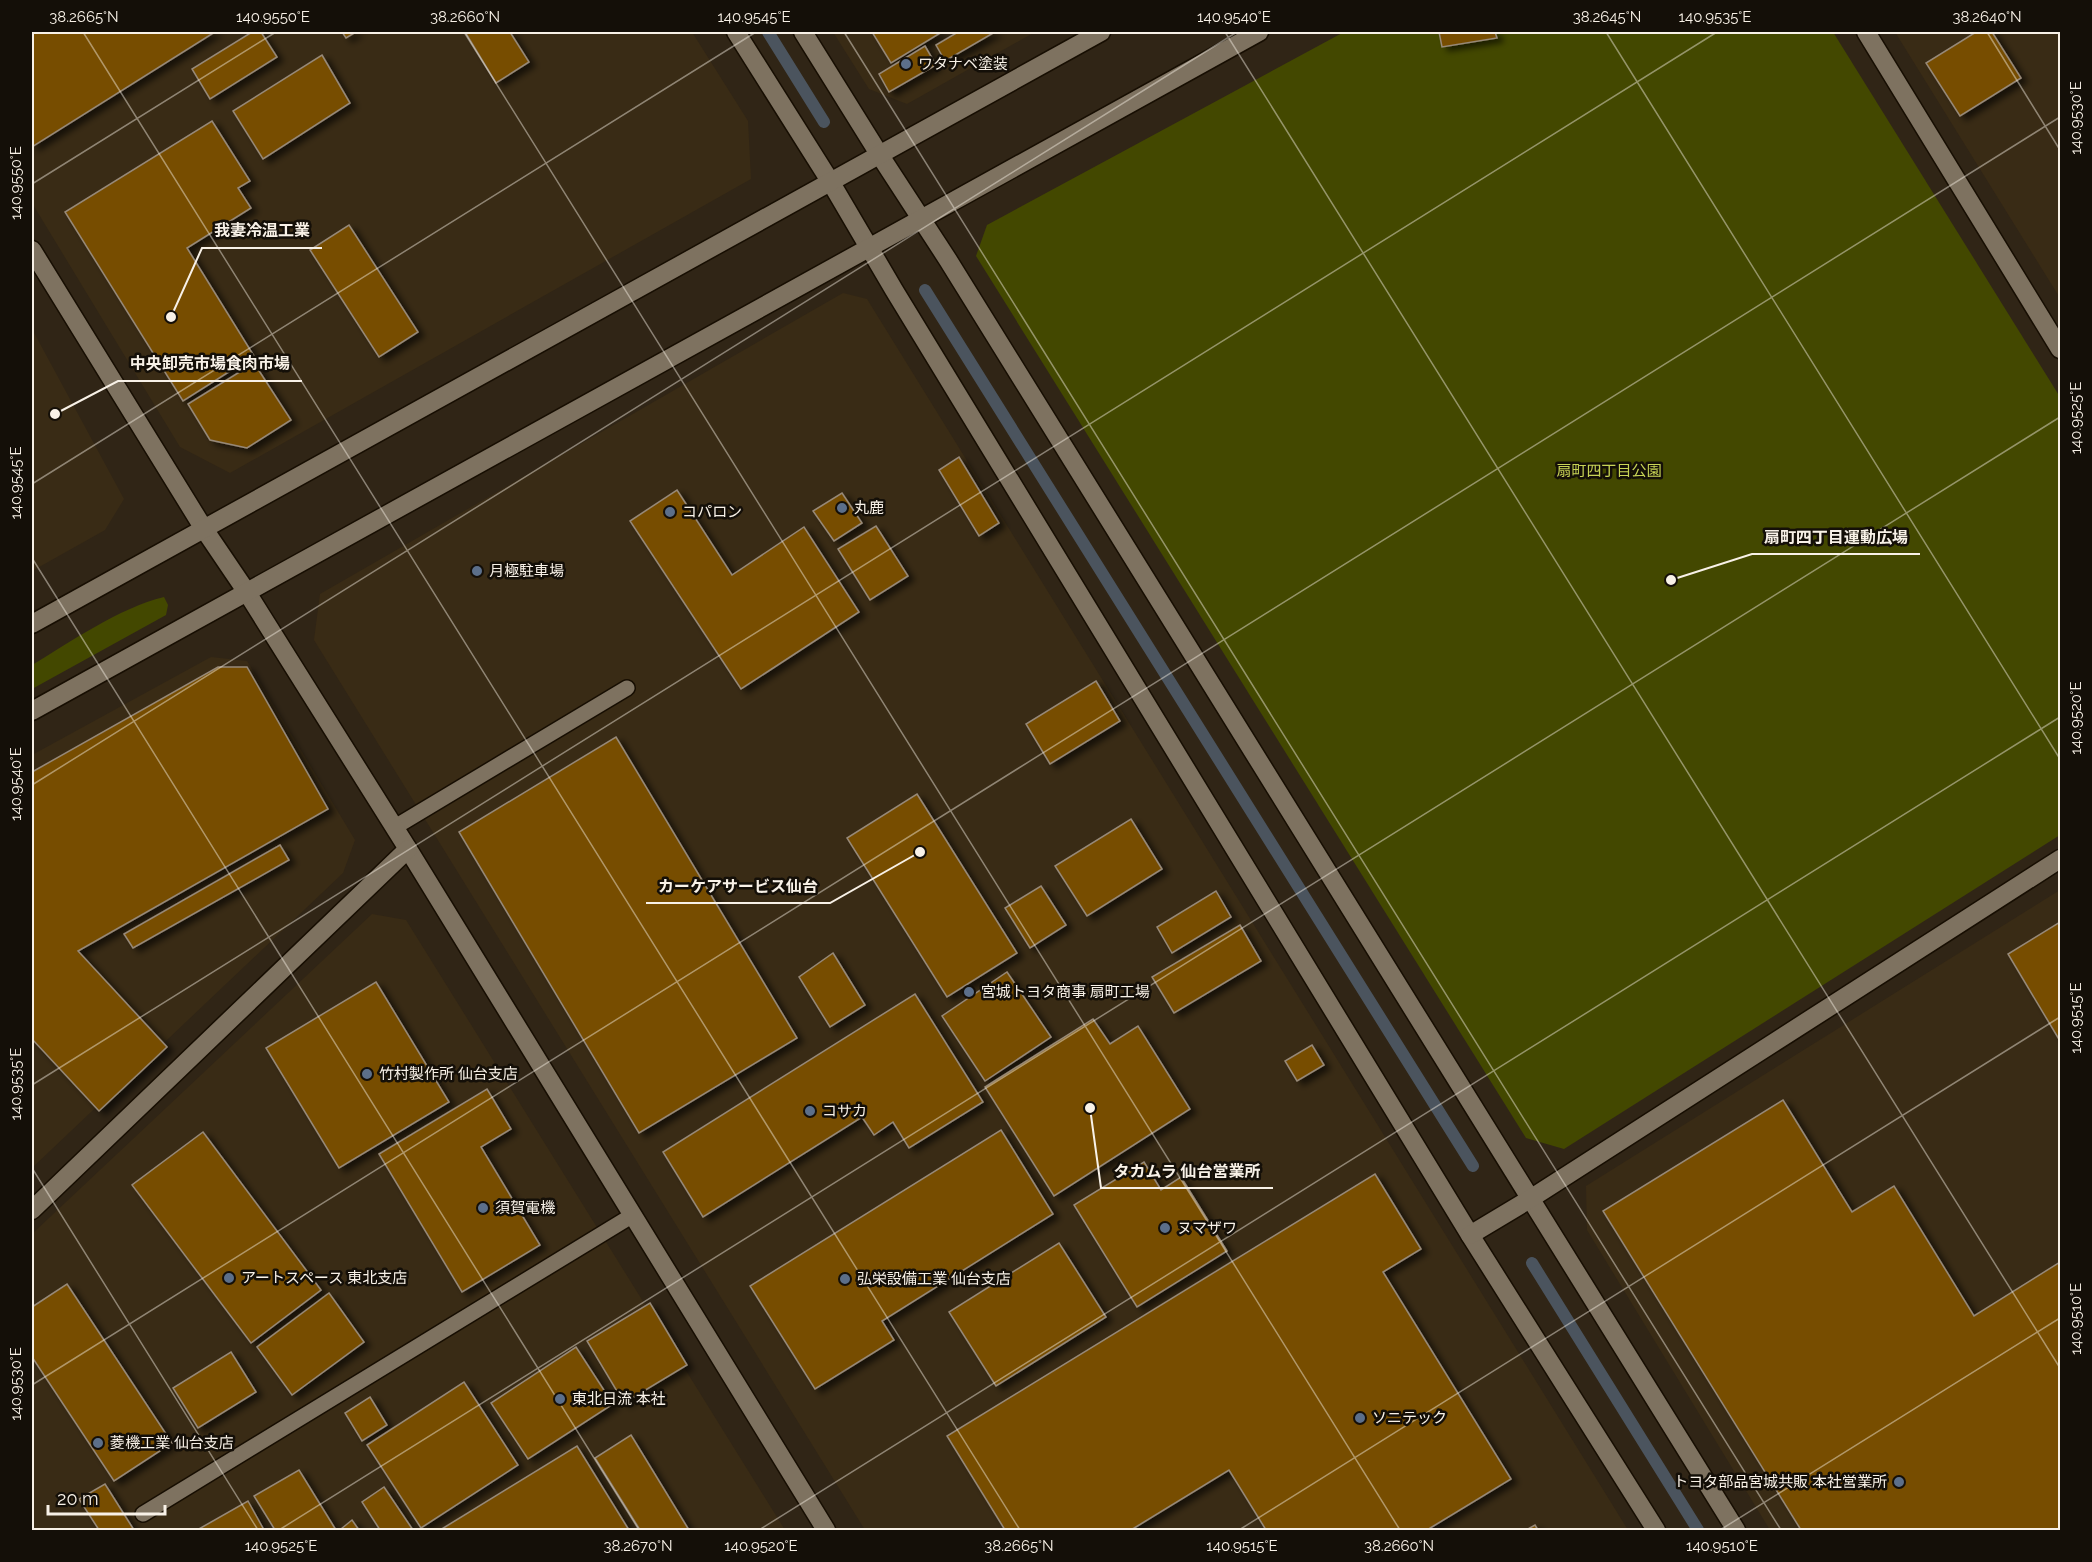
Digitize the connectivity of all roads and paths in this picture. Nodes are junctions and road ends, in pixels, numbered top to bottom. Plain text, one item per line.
1 (736, 32) edge
2 (803, 32) edge
3 (1101, 32) edge
4 (1259, 32) edge
5 (1866, 32) edge
6 (879, 154) junction
7 (830, 181) junction
8 (922, 219) junction
9 (869, 248) junction
10 (32, 250) edge
11 (2061, 349) edge
12 (204, 529) junction
13 (246, 591) junction
14 (32, 624) edge
15 (627, 688) dead end
16 (32, 711) edge
17 (395, 827) junction
18 (408, 849) junction
19 (2061, 859) edge
20 (1530, 1199) junction
21 (32, 1210) edge
22 (633, 1215) junction
23 (1470, 1235) junction
24 (142, 1514) dead end
25 (826, 1530) edge
26 (1656, 1530) edge
27 (1737, 1530) edge

1 - 7 street
2 - 6 street
3 - 6 street
4 - 8 street
5 - 11 street
6 - 7 street
6 - 8 street
7 - 9 street
7 - 12 street
8 - 9 street
8 - 20 street
9 - 13 street
9 - 23 street
10 - 12 street
12 - 13 street
12 - 14 street
13 - 16 street
13 - 17 street
15 - 17 lane
17 - 18 street
18 - 21 street
18 - 22 street
19 - 20 street
20 - 23 street
20 - 27 street
22 - 24 lane
22 - 25 street
23 - 26 street

